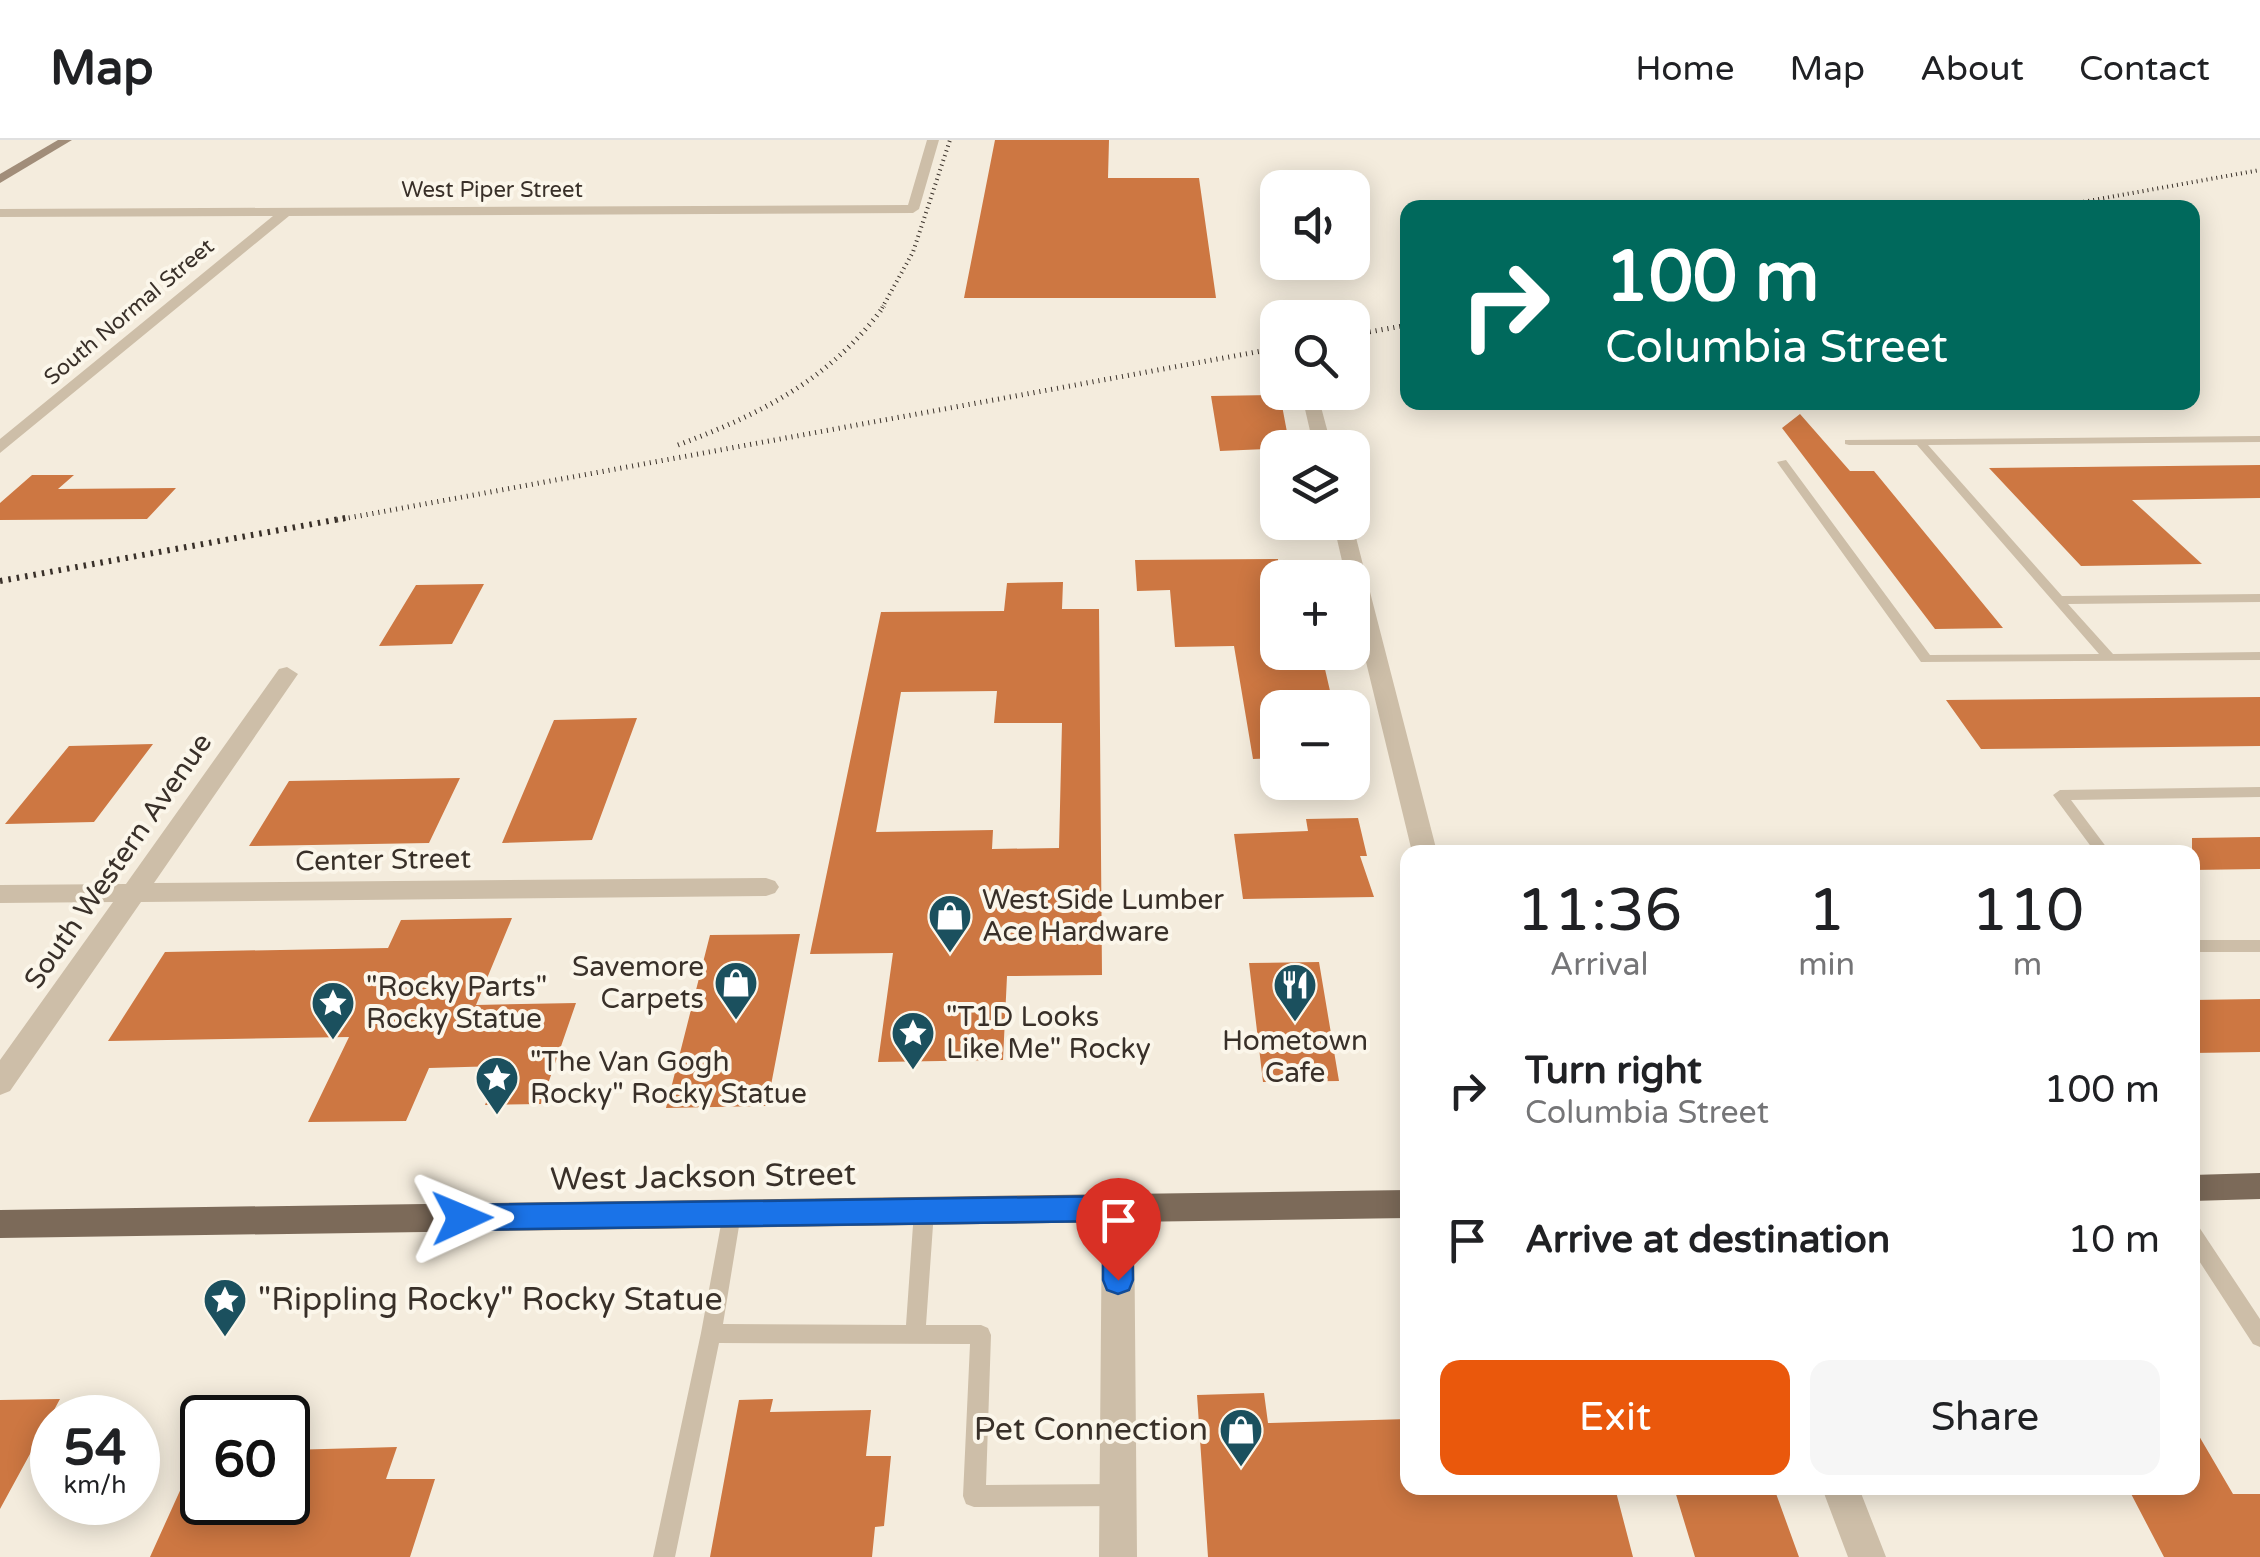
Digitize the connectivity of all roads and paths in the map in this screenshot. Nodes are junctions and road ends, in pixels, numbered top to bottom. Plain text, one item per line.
1 (66, 140) edge
2 (933, 140) edge
3 (0, 179) edge
4 (286, 211) junction
5 (0, 213) edge
6 (2260, 440) edge
7 (1850, 442) dead end
8 (1918, 442) junction
9 (0, 448) edge
10 (1782, 462) dead end
11 (1347, 540) edge
12 (2260, 598) edge
13 (2058, 600) junction
14 (2260, 656) edge
15 (2109, 658) junction
16 (286, 674) dead end
17 (2260, 792) edge
18 (1423, 845) edge
19 (2098, 845) edge
20 (766, 887) dead end
21 (132, 892) junction
22 (0, 894) edge
23 (2200, 946) edge
24 (2260, 946) edge
25 (0, 1083) edge
26 (2260, 1186) edge
27 (2200, 1188) edge
28 (1400, 1204) edge
29 (1118, 1208) junction
30 (924, 1211) junction
31 (731, 1214) junction
32 (0, 1224) edge
33 (2200, 1245) edge
34 (712, 1333) junction
35 (914, 1335) junction
36 (2260, 1337) edge
37 (1118, 1495) junction
38 (1845, 1495) edge
39 (664, 1557) edge
40 (1118, 1557) edge
41 (1867, 1557) edge

1 - 3 street
2 - 4 street, West Piper Street
4 - 5 street, West Piper Street
4 - 9 street, South Normal Street
6 - 8 lane
7 - 8 lane
8 - 13 lane
10 - 15 lane
11 - 18 street
12 - 13 lane
13 - 15 lane
14 - 15 lane
16 - 21 street, South Western Avenue
17 - 19 lane
20 - 21 street, Center Street
21 - 22 street, Center Street
21 - 25 street, South Western Avenue
23 - 24 lane
26 - 27 main road
28 - 29 main road, West Jackson Street
29 - 30 main road, West Jackson Street
29 - 37 street
30 - 31 main road, West Jackson Street
30 - 35 lane
31 - 32 main road, West Jackson Street
31 - 34 lane
33 - 36 lane
34 - 35 lane
34 - 39 lane
35 - 37 lane
37 - 40 street
38 - 41 street

